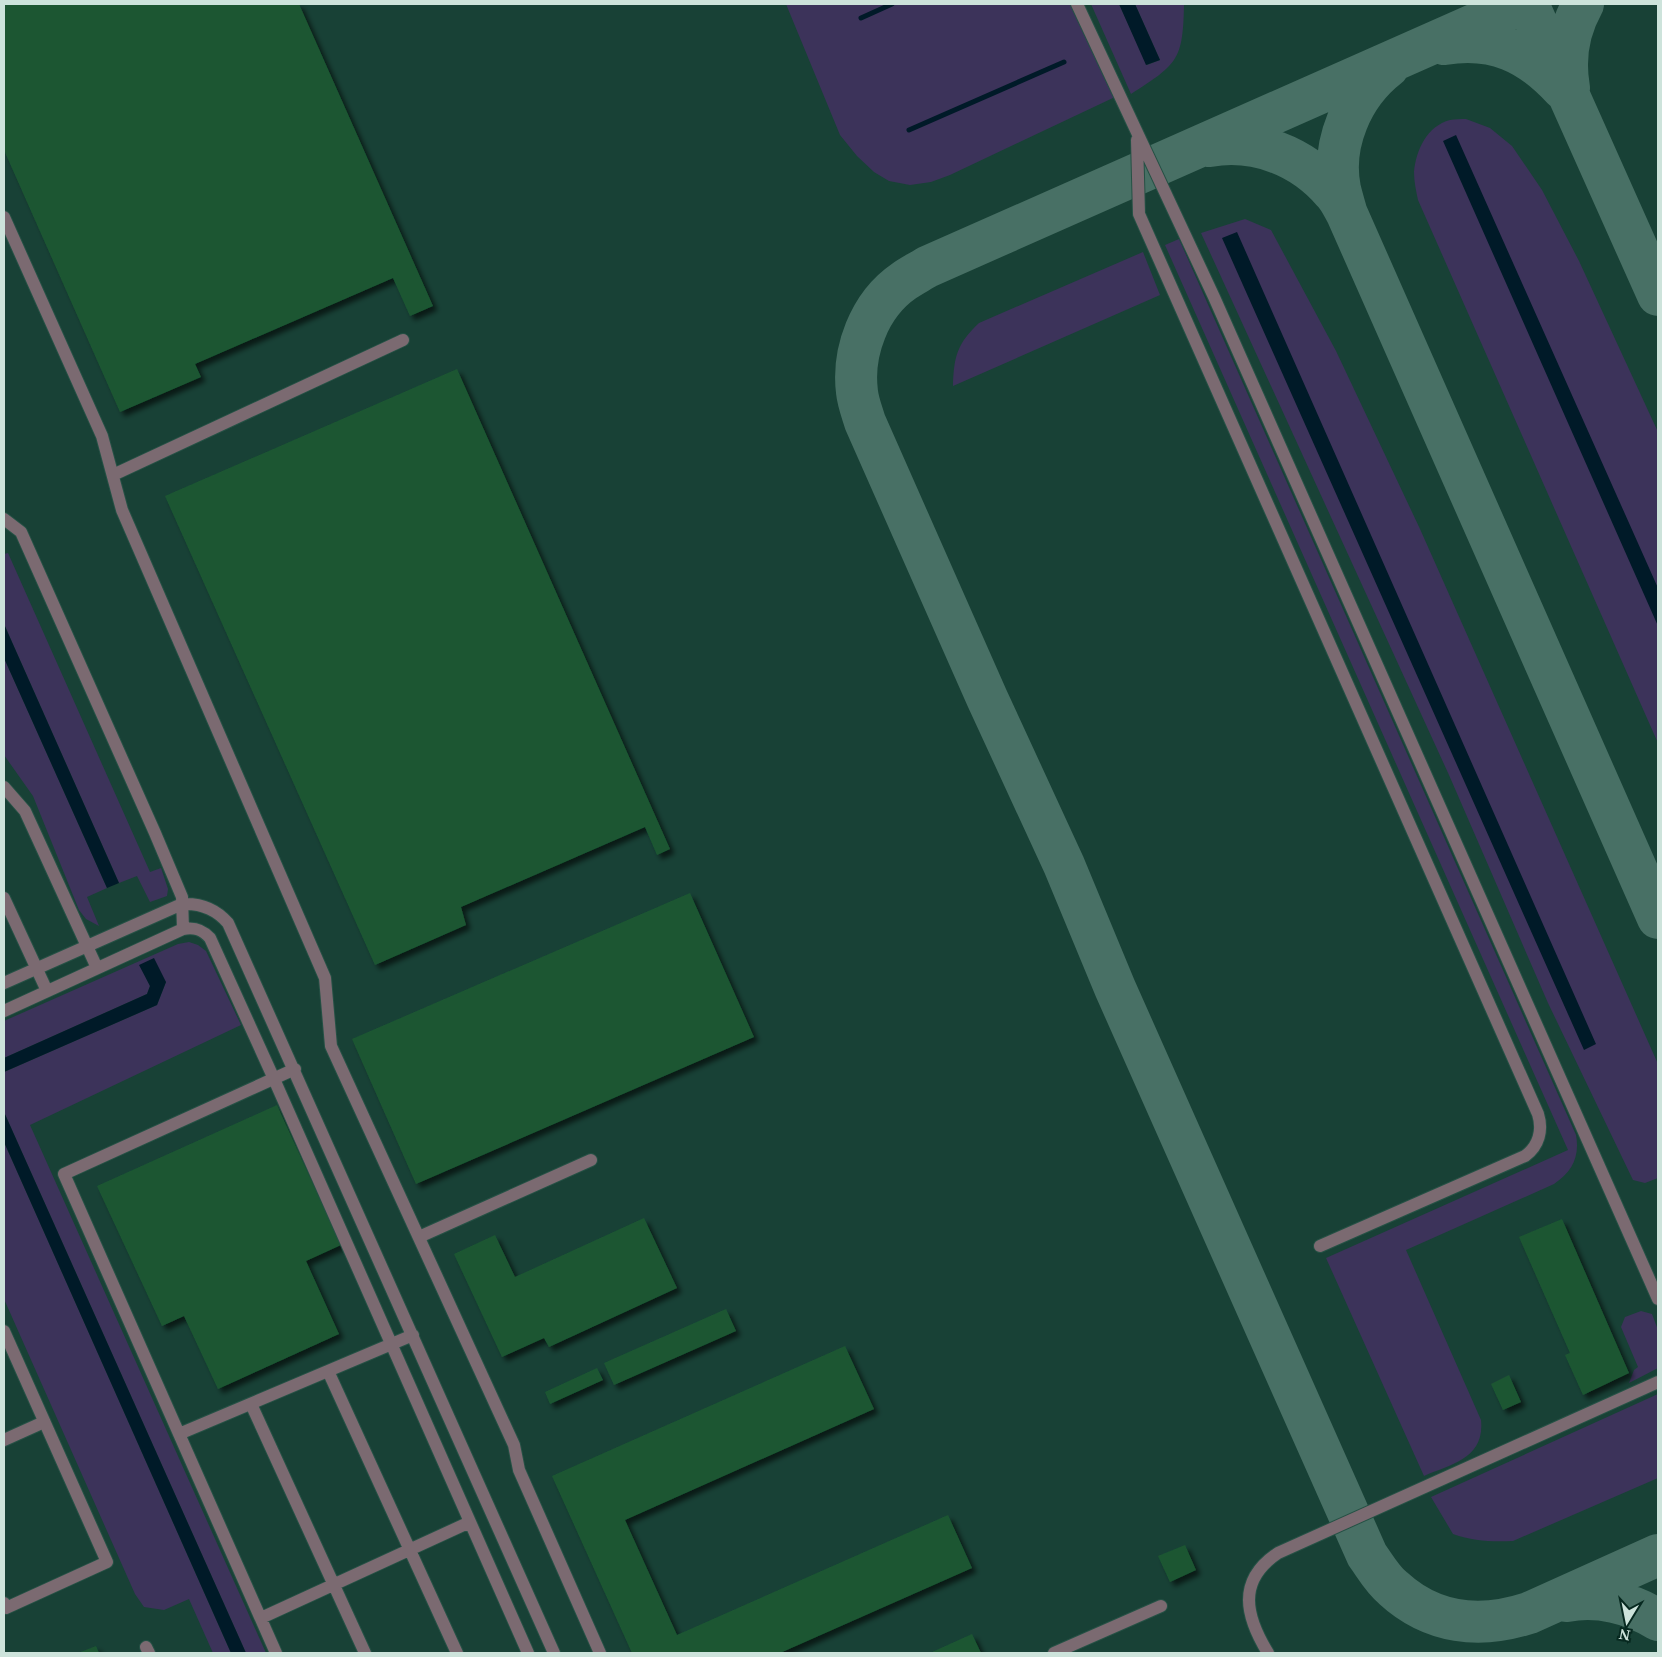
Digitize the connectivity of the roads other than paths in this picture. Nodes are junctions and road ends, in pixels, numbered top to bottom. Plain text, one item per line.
1 (1077, 4) edge
2 (1137, 134) junction
3 (4, 216) edge
4 (403, 340) dead end
5 (113, 475) junction
6 (4, 518) edge
7 (4, 787) edge
8 (4, 898) edge
9 (182, 904) junction
10 (183, 929) junction
11 (87, 945) junction
12 (97, 968) junction
13 (36, 969) junction
14 (4, 982) edge
15 (47, 991) junction
16 (4, 1011) edge
17 (295, 1070) junction
18 (274, 1079) junction
19 (590, 1160) dead end
20 (419, 1236) junction
21 (1320, 1246) dead end
22 (1658, 1299) edge
23 (4, 1331) edge
24 (413, 1335) junction
25 (391, 1344) junction
26 (328, 1371) junction
27 (1658, 1382) edge
28 (251, 1404) junction
29 (44, 1422) junction
30 (179, 1434) junction
31 (4, 1440) edge
32 (470, 1522) junction
33 (410, 1550) junction
34 (334, 1585) junction
35 (4, 1603) edge
36 (1160, 1606) dead end
37 (261, 1618) junction
38 (276, 1653) edge
39 (365, 1653) edge
40 (457, 1653) edge
41 (528, 1653) edge
42 (554, 1653) edge
43 (600, 1653) edge
44 (1054, 1653) edge
45 (1268, 1653) edge

1 - 2 lane
2 - 21 lane
2 - 22 lane
3 - 5 lane
4 - 5 lane
5 - 20 lane
6 - 9 lane
7 - 11 lane
8 - 13 lane
9 - 10 lane
9 - 11 lane
9 - 17 lane
10 - 12 lane
10 - 18 lane
11 - 12 lane
11 - 13 lane
12 - 15 lane
13 - 14 lane
13 - 15 lane
15 - 16 lane
17 - 18 lane
17 - 24 lane
18 - 25 lane
18 - 30 lane
19 - 20 lane
20 - 43 lane
23 - 29 lane
24 - 25 lane
24 - 42 lane
25 - 26 lane
25 - 32 lane
26 - 28 lane
26 - 33 lane
27 - 45 lane
28 - 30 lane
28 - 34 lane
29 - 31 lane
29 - 35 lane
30 - 37 lane
32 - 33 lane
32 - 41 lane
33 - 34 lane
33 - 40 lane
34 - 37 lane
34 - 39 lane
36 - 44 lane
37 - 38 lane

